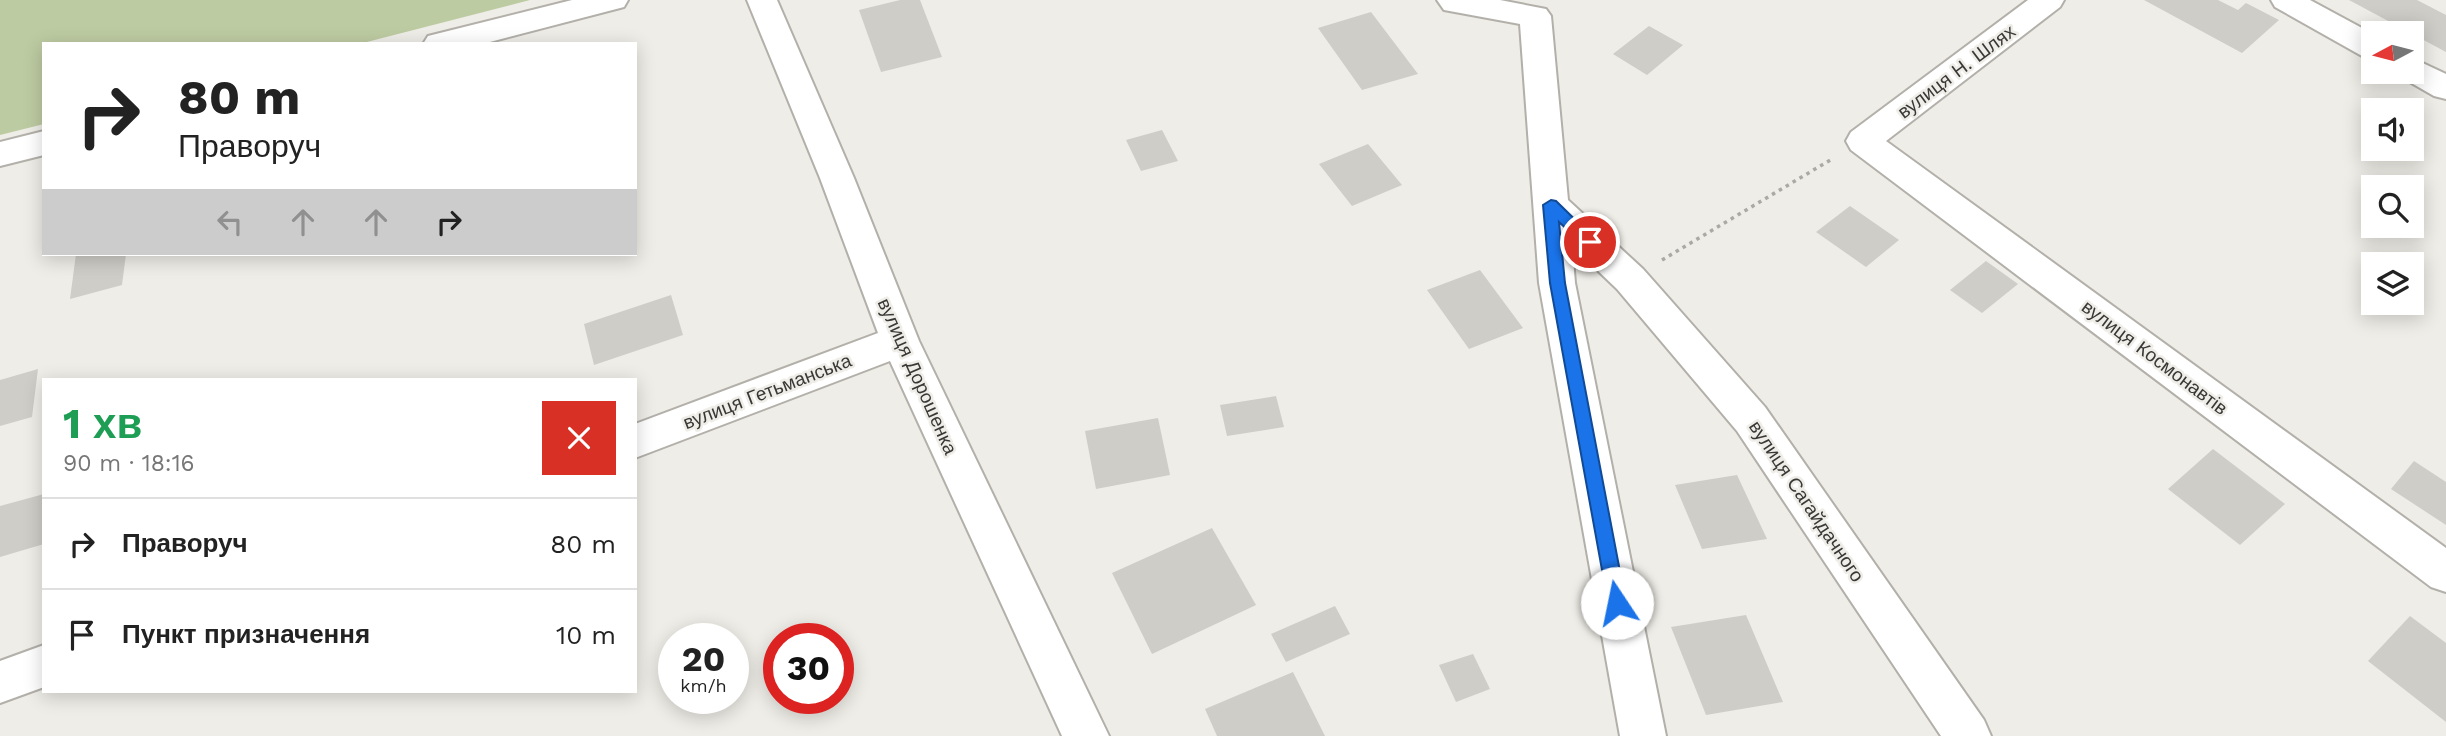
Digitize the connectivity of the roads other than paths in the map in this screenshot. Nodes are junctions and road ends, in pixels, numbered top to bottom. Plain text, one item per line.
1 (613, 0) edge
2 (1452, 0) edge
3 (2049, 0) edge
4 (2286, 0) edge
5 (766, 3) edge
6 (1539, 8) edge
7 (2361, 41) edge
8 (447, 42) edge
9 (2424, 76) edge
10 (2446, 88) edge
11 (1863, 141) joint
12 (42, 144) edge
13 (0, 155) edge
14 (1551, 205) junction
15 (900, 341) junction
16 (637, 440) edge
17 (2446, 573) edge
18 (42, 667) edge
19 (0, 682) edge
20 (1086, 736) edge
21 (1643, 736) edge
22 (1968, 736) edge

1 - 8 street
2 - 6 street
3 - 11 street, вулиця Н. Шлях
4 - 7 street
5 - 15 street, вулиця Дорошенка
6 - 14 street
9 - 10 street
11 - 17 street, вулиця Космонавтів
12 - 13 street
14 - 21 street
14 - 22 street, вулиця Сагайдачного
15 - 16 street, вулиця Гетьманська
15 - 20 street, вулиця Дорошенка
18 - 19 street

